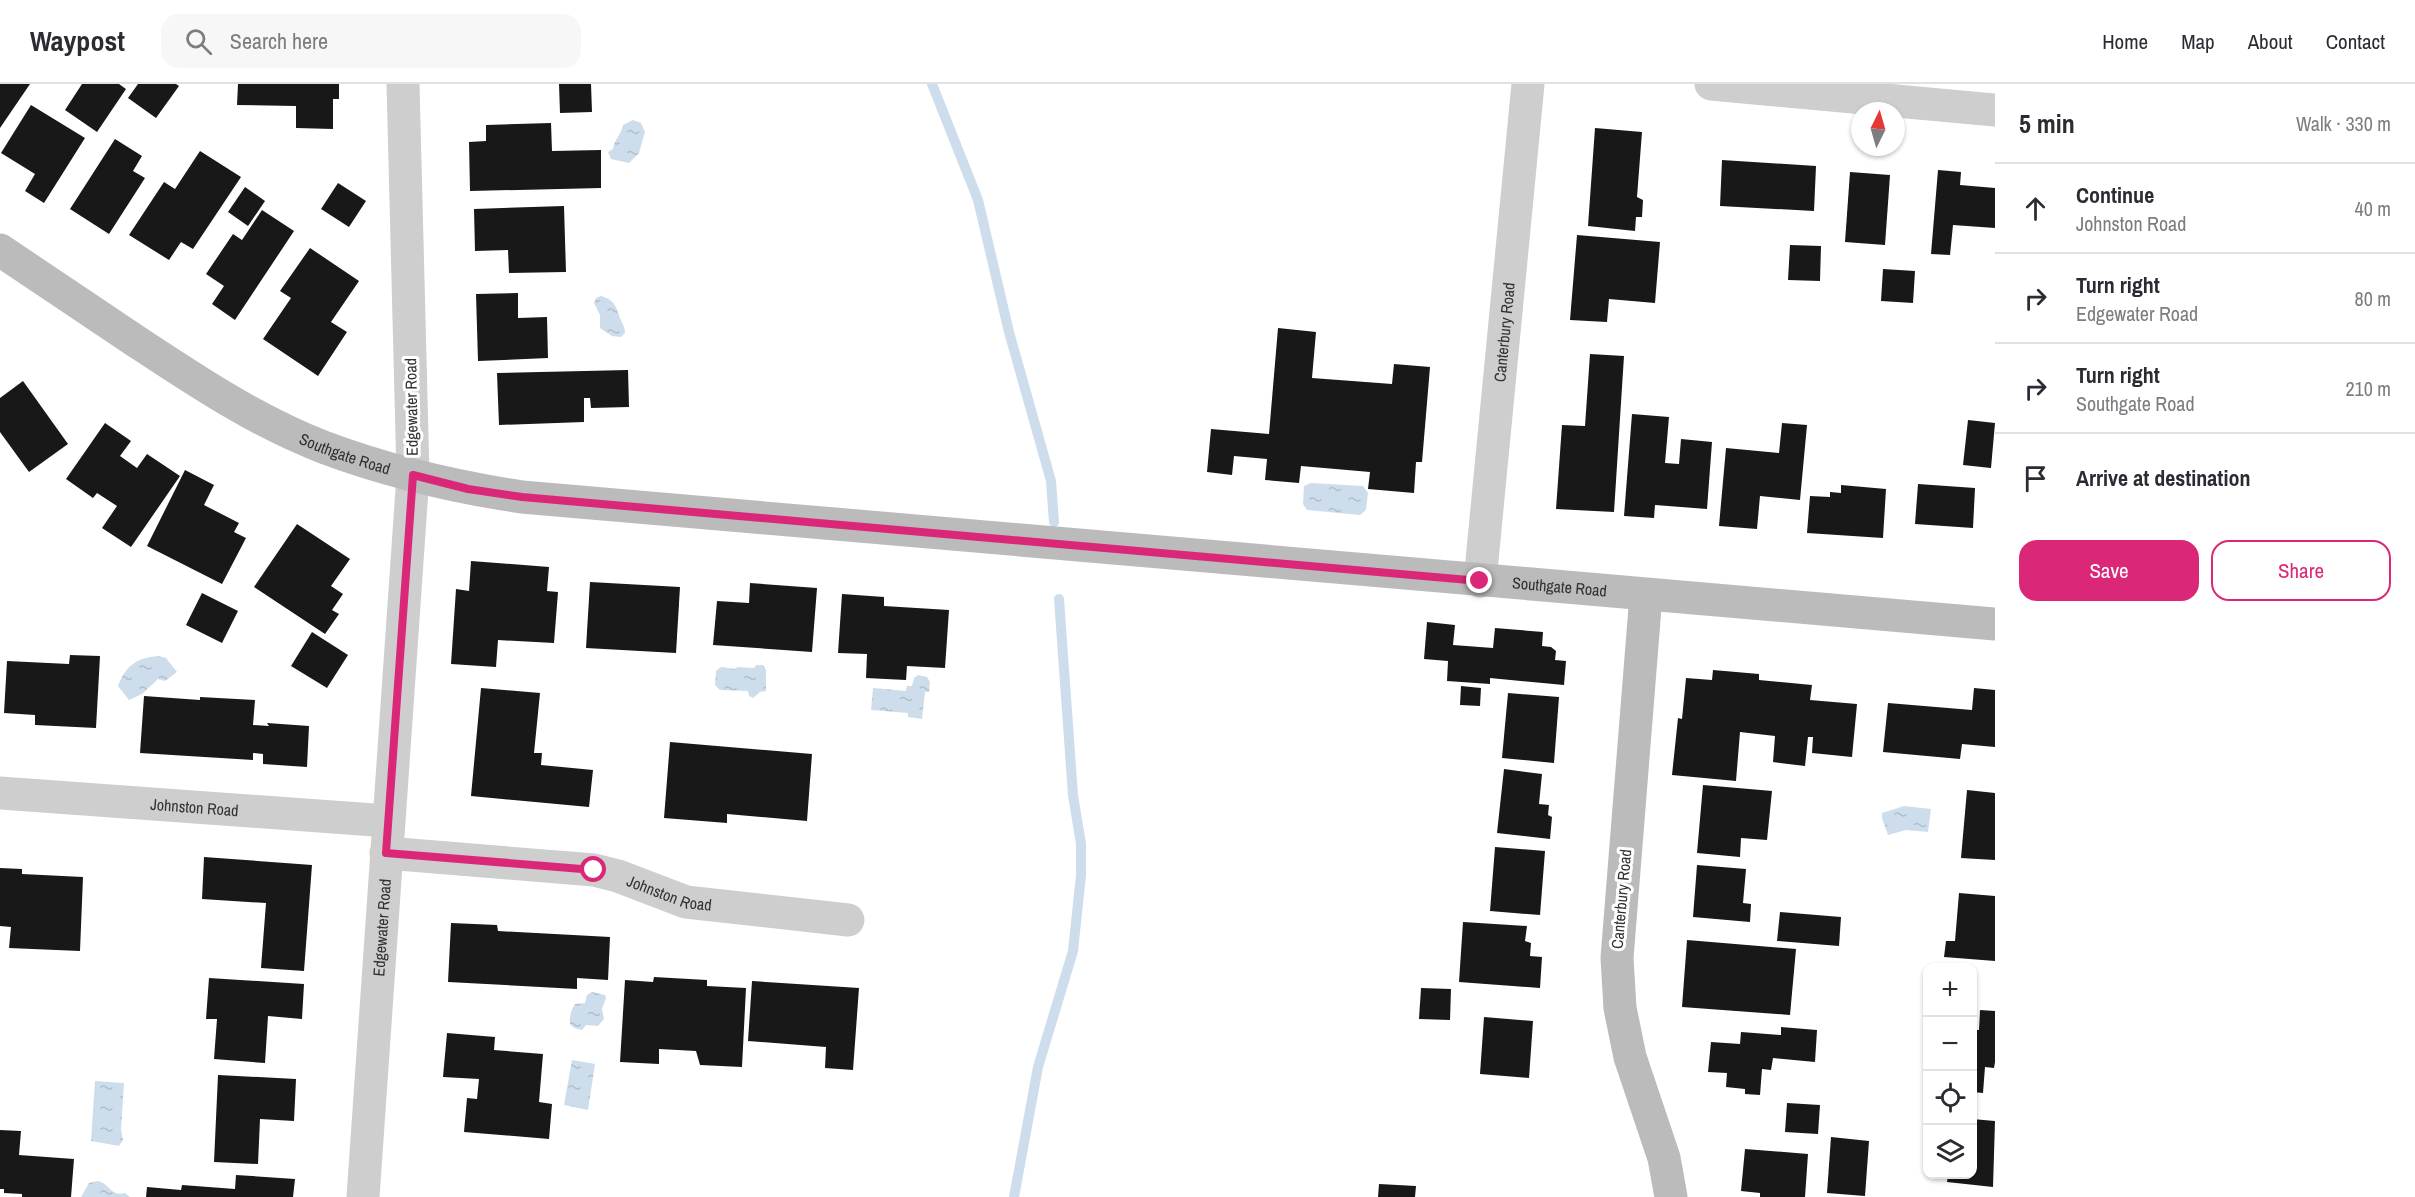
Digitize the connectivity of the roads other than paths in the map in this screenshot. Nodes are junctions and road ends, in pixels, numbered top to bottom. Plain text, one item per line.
1 (403, 84) edge
2 (1528, 84) edge
3 (1712, 84) edge
4 (1995, 110) edge
5 (0, 250) edge
6 (413, 475) junction
7 (1480, 581) junction
8 (1646, 595) junction
9 (1995, 624) edge
10 (0, 792) edge
11 (387, 837) junction
12 (848, 920) dead end
13 (363, 1197) edge
14 (1671, 1197) edge

1 - 6 street, Edgewater Road
2 - 7 street, Canterbury Road
3 - 4 street
5 - 6 street, Southgate Road
6 - 7 street, Southgate Road
6 - 11 street, Edgewater Road
7 - 8 street, Southgate Road
8 - 9 street, Southgate Road
8 - 14 street, Canterbury Road
10 - 11 street, Johnston Road
11 - 12 street, Johnston Road
11 - 13 street, Edgewater Road

